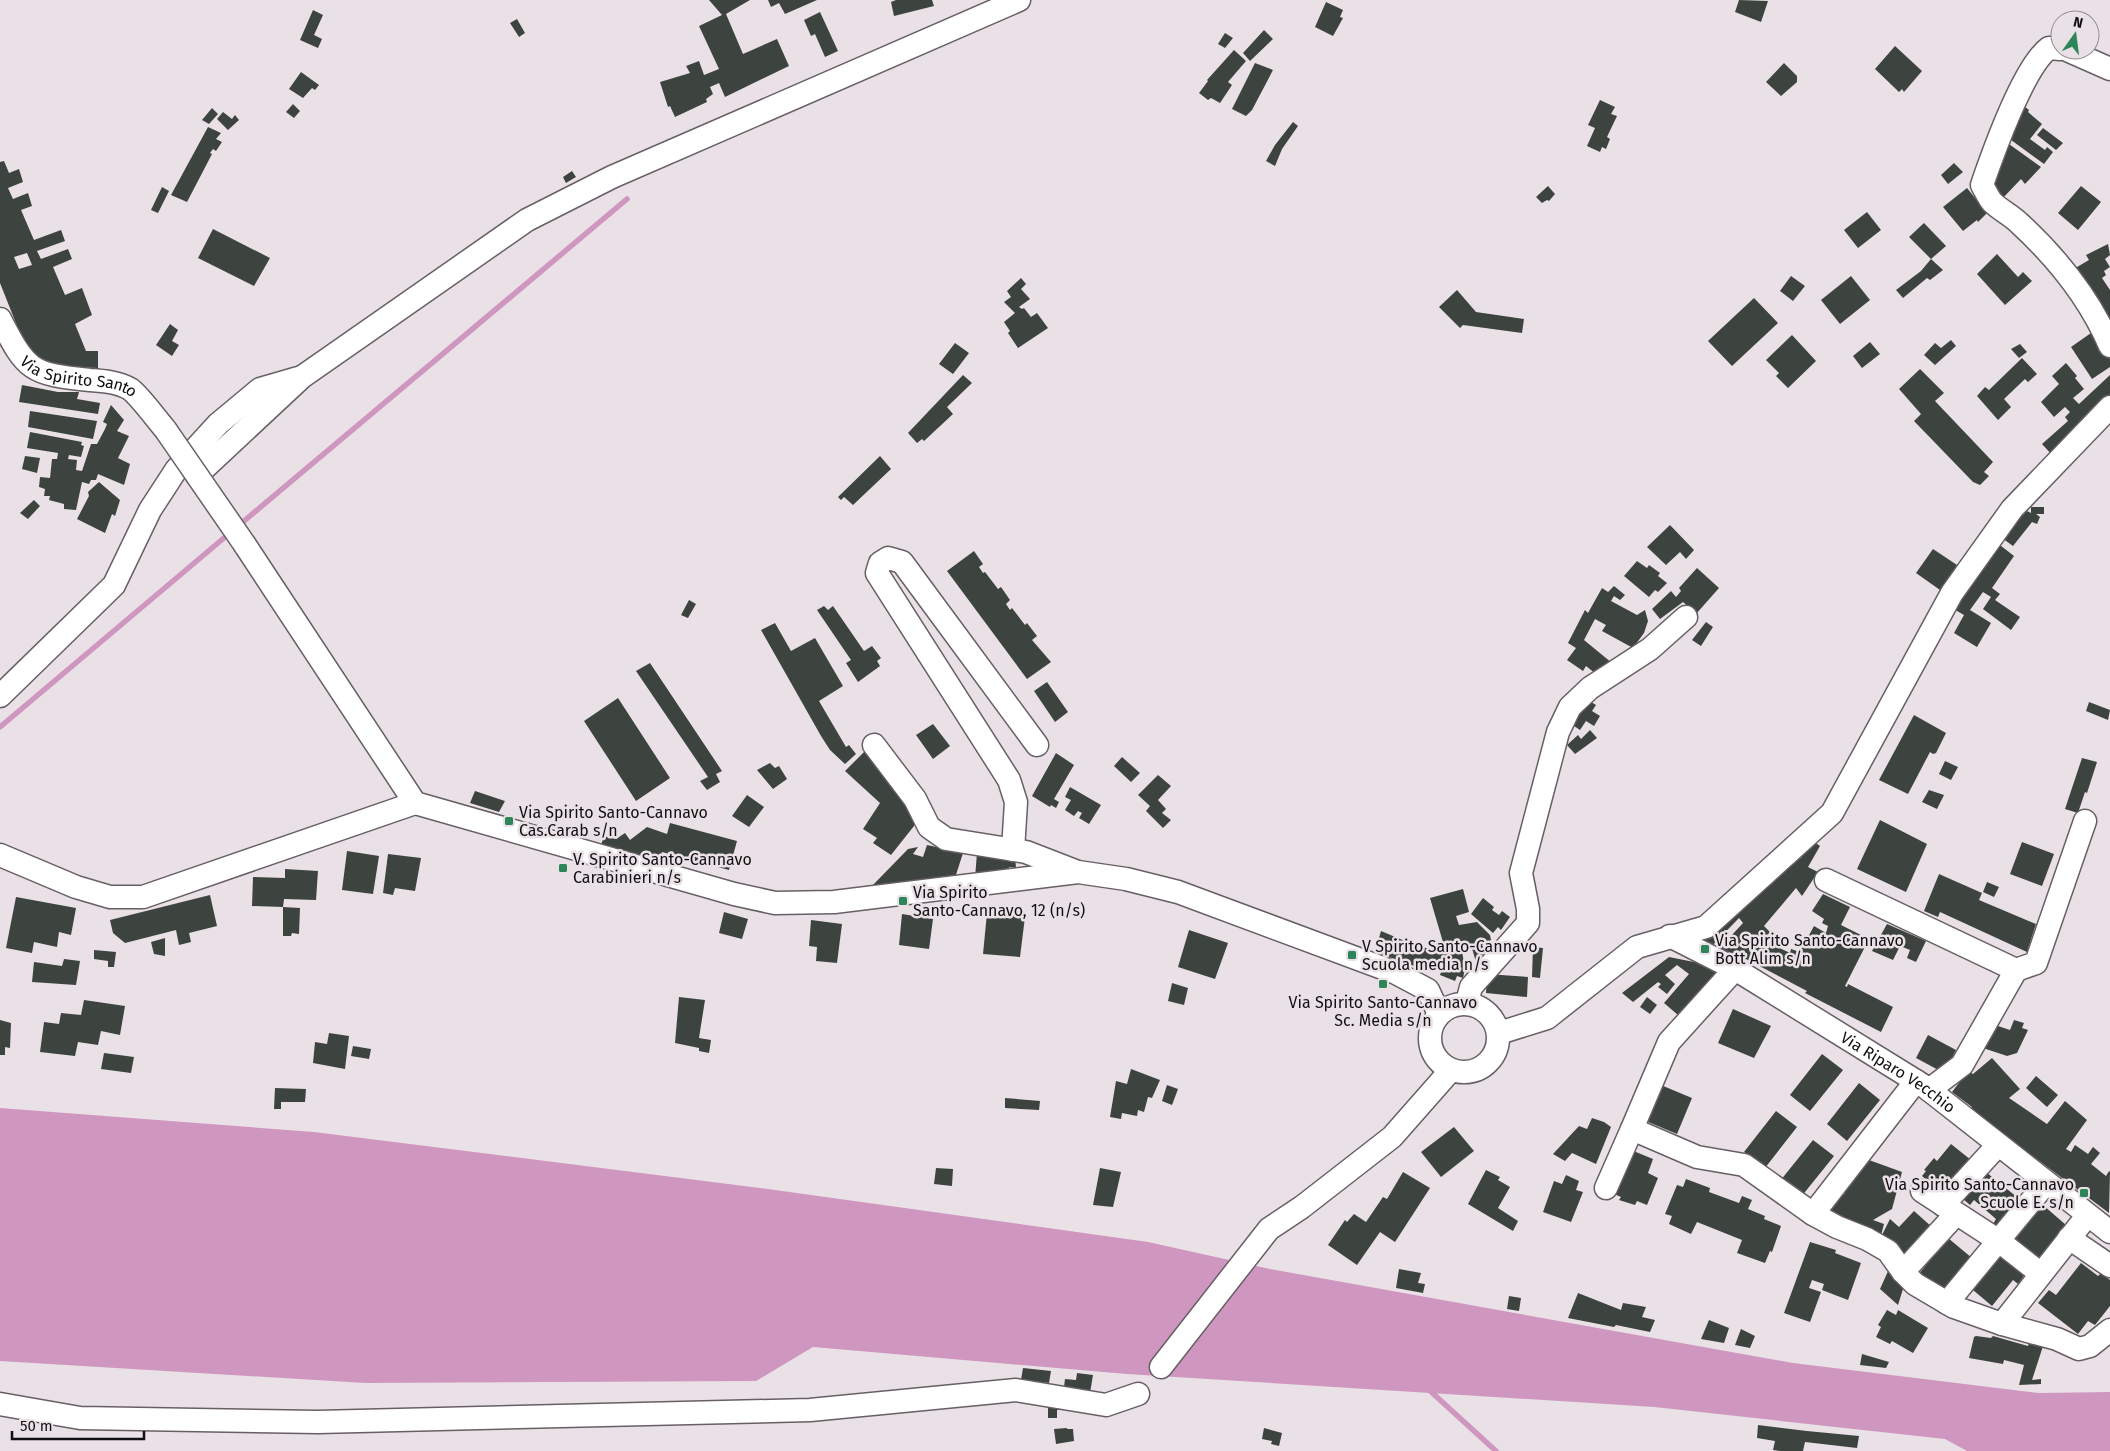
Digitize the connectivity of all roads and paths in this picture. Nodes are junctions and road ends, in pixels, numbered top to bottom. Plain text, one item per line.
1 (1019, 0) edge
2 (2050, 48) edge
3 (2090, 60) edge
4 (2110, 69) edge
5 (0, 319) edge
6 (2110, 346) edge
7 (302, 377) junction
8 (2110, 407) edge
9 (197, 475) junction
10 (1686, 617) dead end
11 (0, 696) edge
12 (874, 745) dead end
13 (1037, 745) dead end
14 (415, 803) junction
15 (2085, 821) dead end
16 (1013, 850) junction
17 (0, 855) edge
18 (1078, 872) junction
19 (1826, 880) dead end
20 (1670, 936) junction
21 (1736, 968) junction
22 (2016, 970) junction
23 (1467, 1003) junction
24 (1439, 1014) junction
25 (1499, 1033) junction
26 (1450, 1070) junction
27 (1922, 1085) junction
28 (1632, 1129) junction
29 (1998, 1145) junction
30 (2046, 1183) junction
31 (1606, 1188) dead end
32 (1922, 1191) dead end
33 (1950, 1210) junction
34 (1813, 1214) junction
35 (2086, 1216) junction
36 (2110, 1232) edge
37 (2069, 1238) junction
38 (1999, 1241) junction
39 (2110, 1266) edge
40 (1903, 1272) junction
41 (2041, 1274) junction
42 (1947, 1303) junction
43 (2002, 1324) junction
44 (2110, 1330) edge
45 (1161, 1367) dead end
46 (1138, 1394) dead end
47 (0, 1404) edge

1 - 7 street
2 - 6 street
3 - 4 street
5 - 9 street, Via Spirito Santo, bridge
7 - 9 street
7 - 11 street
8 - 20 street
9 - 14 street, Via Spirito Santo, bridge
10 - 23 street
12 - 16 street
13 - 16 street
14 - 17 street
14 - 18 street
15 - 22 street
16 - 18 street
18 - 24 street
19 - 22 street
20 - 21 street, Via Riparo Vecchio
20 - 25 street
21 - 27 street, Via Riparo Vecchio
21 - 28 street
22 - 27 street
23 - 24 street
23 - 25 street
24 - 26 street
25 - 26 street
26 - 45 street
27 - 29 street, Via Riparo Vecchio
27 - 34 street
28 - 31 street
28 - 34 street
29 - 30 street, Via Riparo Vecchio
29 - 33 street
30 - 35 street, Via Riparo Vecchio
30 - 38 street
32 - 33 street
33 - 38 street
33 - 40 street
34 - 40 street
35 - 36 street, Via Riparo Vecchio
35 - 37 street
37 - 39 street
37 - 41 street
38 - 41 street
38 - 42 street
40 - 42 street
41 - 43 street
42 - 43 street
43 - 44 street
46 - 47 street

